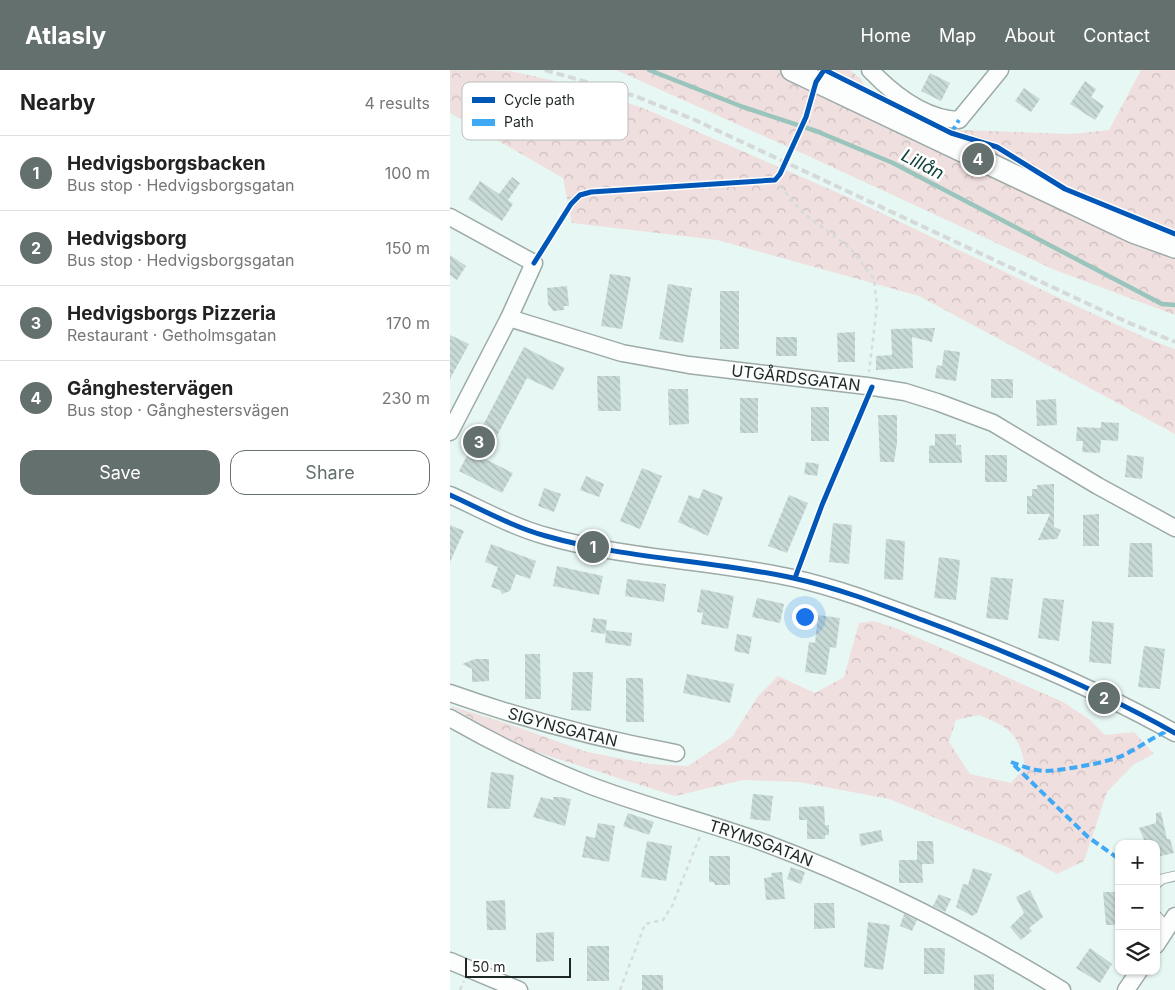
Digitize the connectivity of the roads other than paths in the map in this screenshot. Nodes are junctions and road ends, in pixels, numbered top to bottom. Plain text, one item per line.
1 (792, 70) edge
2 (870, 70) edge
3 (1000, 70) edge
4 (450, 217) edge
5 (1175, 247) edge
6 (509, 318) junction
7 (450, 432) edge
8 (450, 495) edge
9 (1175, 528) edge
10 (450, 693) edge
11 (450, 718) edge
12 (1175, 733) edge
13 (676, 753) dead end
14 (1175, 876) edge
15 (1160, 881) edge
16 (1171, 922) edge
17 (1160, 938) edge
18 (450, 961) edge
19 (1136, 975) edge
20 (519, 990) edge
21 (1062, 990) edge
22 (1126, 990) edge

1 - 5 street
2 - 3 street
4 - 6 street
6 - 7 street
6 - 9 street, UTGÅRDSGATAN
8 - 12 street
10 - 13 street, SIGYNSGATAN
11 - 21 street, TRYMSGATAN
14 - 15 lane
16 - 17 street
18 - 20 street
19 - 22 street

